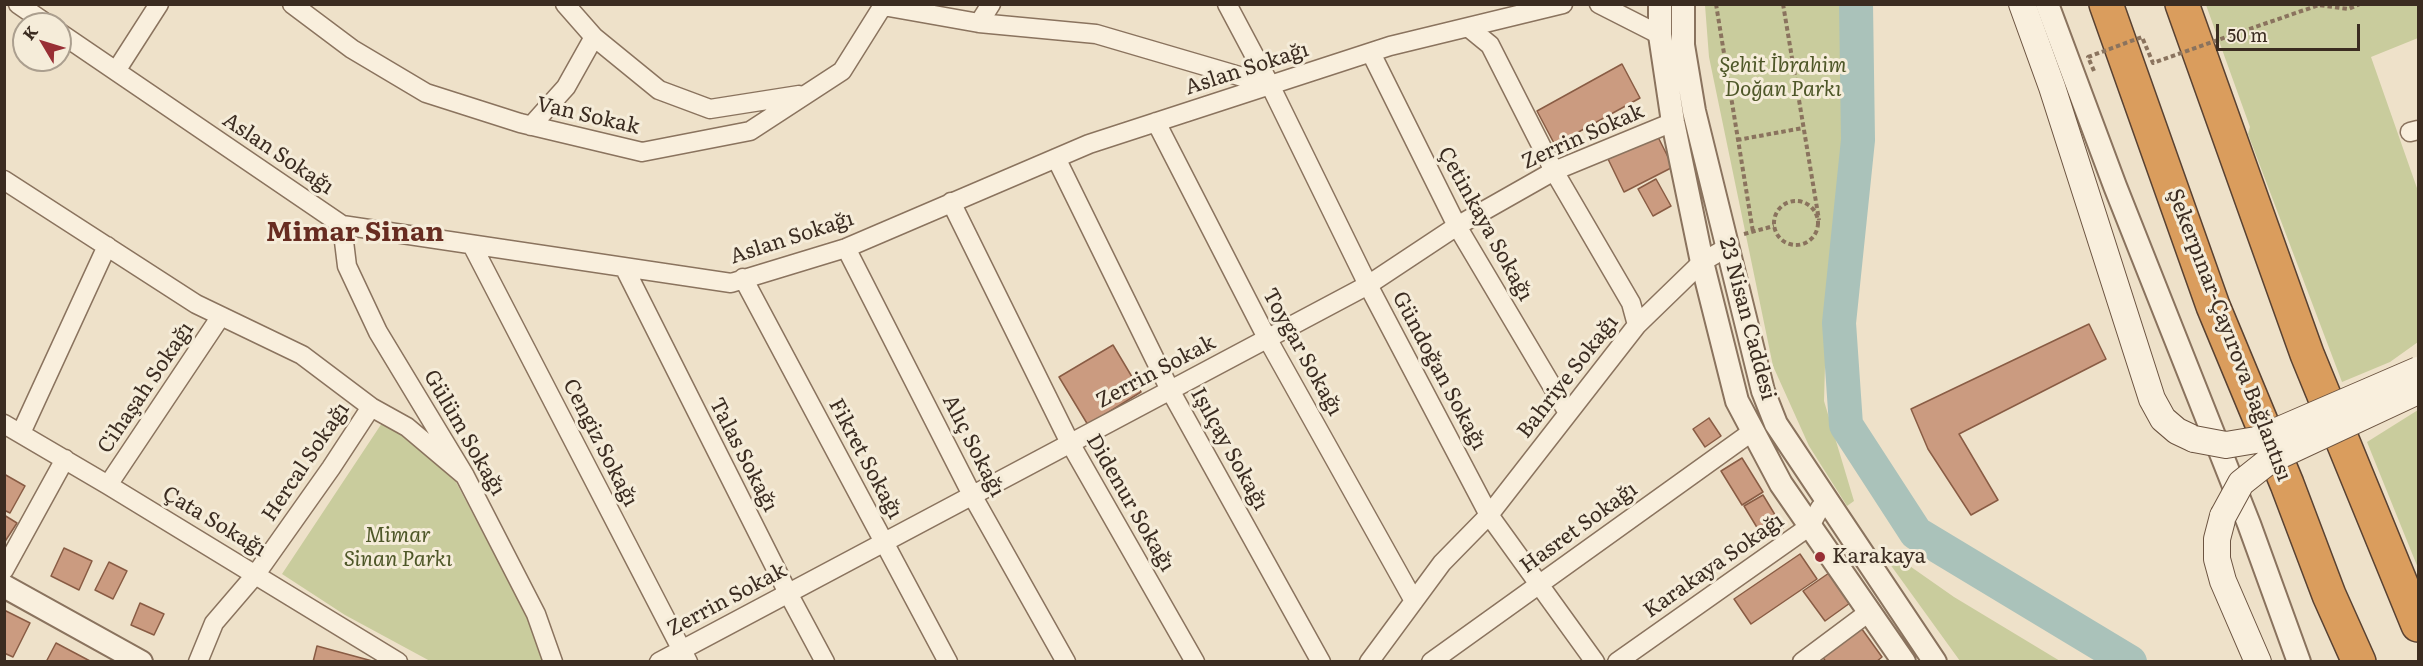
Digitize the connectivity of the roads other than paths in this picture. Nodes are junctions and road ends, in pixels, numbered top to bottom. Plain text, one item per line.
1 (159, 4) edge
2 (292, 4) edge
3 (565, 4) edge
4 (991, 4) edge
5 (1227, 4) edge
6 (1563, 4) edge
7 (1599, 4) edge
8 (1660, 4) edge
9 (1683, 4) edge
10 (2022, 4) edge
11 (2048, 4) edge
12 (2106, 4) edge
13 (2182, 4) edge
14 (883, 5) edge
15 (979, 23) junction
16 (1468, 27) junction
17 (1660, 35) junction
18 (594, 38) junction
19 (72, 41) edge
20 (1371, 53) junction
21 (116, 71) junction
22 (1270, 85) junction
23 (807, 94) junction
24 (1155, 122) junction
25 (1673, 122) junction
26 (531, 126) junction
27 (1056, 158) junction
28 (1554, 171) junction
29 (4, 180) edge
30 (951, 202) junction
31 (342, 225) junction
32 (1457, 226) junction
33 (1727, 243) junction
34 (472, 245) junction
35 (107, 246) junction
36 (846, 248) junction
37 (1702, 262) junction
38 (624, 267) junction
39 (743, 278) junction
40 (1368, 285) junction
41 (221, 316) junction
42 (1637, 325) junction
43 (1267, 338) junction
44 (2418, 370) edge
45 (1170, 390) junction
46 (2418, 391) edge
47 (371, 407) junction
48 (1568, 413) junction
49 (4, 424) edge
50 (1753, 431) junction
51 (21, 434) junction
52 (1070, 443) junction
53 (65, 459) junction
54 (465, 476) junction
55 (108, 484) junction
56 (972, 495) junction
57 (1829, 502) junction
58 (1489, 515) junction
59 (1810, 526) junction
60 (884, 542) junction
61 (4, 570) edge
62 (256, 574) junction
63 (1539, 584) junction
64 (4, 586) edge
65 (788, 593) junction
66 (1414, 601) junction
67 (1869, 612) junction
68 (2418, 625) edge
69 (685, 656) edge
70 (141, 662) edge
71 (198, 662) edge
72 (398, 662) edge
73 (553, 662) edge
74 (659, 662) edge
75 (825, 662) edge
76 (948, 662) edge
77 (1066, 662) edge
78 (1196, 662) edge
79 (1321, 662) edge
80 (1369, 662) edge
81 (1431, 662) edge
82 (1595, 662) edge
83 (1617, 662) edge
84 (1802, 662) edge
85 (1904, 662) edge
86 (1935, 662) edge
87 (2258, 662) edge
88 (2299, 662) edge
89 (2359, 662) edge

1 - 21 street
2 - 26 street, Van Sokak
3 - 18 street
4 - 15 street
5 - 22 street, Gündoğan Sokağı
6 - 16 street, Aslan Sokağı
7 - 17 street
8 - 17 street, 23 Nisan Caddesi
9 - 33 street, 23 Nisan Caddesi
10 - 44 main road, bridge
11 - 88 street
12 - 89 highway, Şekerpınar-Çayırova Bağlantısı
13 - 68 highway
14 - 15 street
14 - 23 street, Van Sokak
15 - 22 street
16 - 20 street, Aslan Sokağı
16 - 28 street
17 - 25 street, 23 Nisan Caddesi
18 - 23 street
18 - 26 street
19 - 21 street, Aslan Sokağı
20 - 22 street, Aslan Sokağı
20 - 32 street, Çetinkaya Sokağı
21 - 31 street, Aslan Sokağı
22 - 24 street, Aslan Sokağı
22 - 40 street, Gündoğan Sokağı
23 - 26 street, Van Sokak
24 - 27 street, Aslan Sokağı
24 - 43 street, Toygar Sokağı
25 - 28 street, Zerrin Sokak
25 - 37 street, 23 Nisan Caddesi
27 - 30 street, Aslan Sokağı
27 - 45 street, Işılçay Sokağı
28 - 32 street, Zerrin Sokak
28 - 42 street
29 - 35 street
30 - 36 street, Aslan Sokağı
30 - 52 street, Didenur Sokağı
31 - 34 street, Aslan Sokağı
31 - 54 street, Gülüm Sokağı
32 - 40 street, Zerrin Sokak
32 - 48 street, Çetinkaya Sokağı
33 - 37 street, Bahriye Sokağı
33 - 57 street, 23 Nisan Caddesi
34 - 38 street, Aslan Sokağı
34 - 69 street, Cengiz Sokağı
35 - 41 street
35 - 51 street
36 - 39 street, Aslan Sokağı
36 - 56 street, Alıç Sokağı
37 - 42 street, Bahriye Sokağı
37 - 50 street, 23 Nisan Caddesi
38 - 39 street, Aslan Sokağı
38 - 65 street, Talas Sokağı
39 - 60 street, Fikret Sokağı
40 - 43 street, Zerrin Sokak
40 - 58 street, Gündoğan Sokağı
41 - 47 street
41 - 55 street, Cihaşah Sokağı
42 - 48 street, Bahriye Sokağı
43 - 45 street, Zerrin Sokak
43 - 66 street, Toygar Sokağı
45 - 52 street, Zerrin Sokak
45 - 79 street, Işılçay Sokağı
46 - 87 main road, bridge
47 - 54 street
47 - 62 street, Hercal Sokağı
48 - 58 street, Bahriye Sokağı
49 - 51 street, Çata Sokağı
50 - 59 street, 23 Nisan Caddesi
50 - 63 street, Hasret Sokağı
51 - 53 street, Çata Sokağı
52 - 56 street, Zerrin Sokak
52 - 78 street, Didenur Sokağı
53 - 55 street, Çata Sokağı
53 - 61 street
54 - 73 street, Gülüm Sokağı
55 - 62 street, Çata Sokağı
56 - 60 street, Zerrin Sokak
56 - 77 street, Alıç Sokağı
57 - 59 street, Karakaya Sokağı
57 - 86 street, 23 Nisan Caddesi
58 - 63 street, Gündoğan Sokağı
58 - 66 street, Bahriye Sokağı
59 - 67 street, 23 Nisan Caddesi
59 - 83 street, Karakaya Sokağı
60 - 65 street, Zerrin Sokak
60 - 76 street, Fikret Sokağı
62 - 71 street, Hercal Sokağı
62 - 72 street, Çata Sokağı
63 - 81 street, Hasret Sokağı
63 - 82 street, Gündoğan Sokağı
64 - 70 street
65 - 69 street, Zerrin Sokak
65 - 75 street, Talas Sokağı
66 - 80 street, Bahriye Sokağı
67 - 84 street
67 - 85 street, 23 Nisan Caddesi
69 - 74 street, Zerrin Sokak

